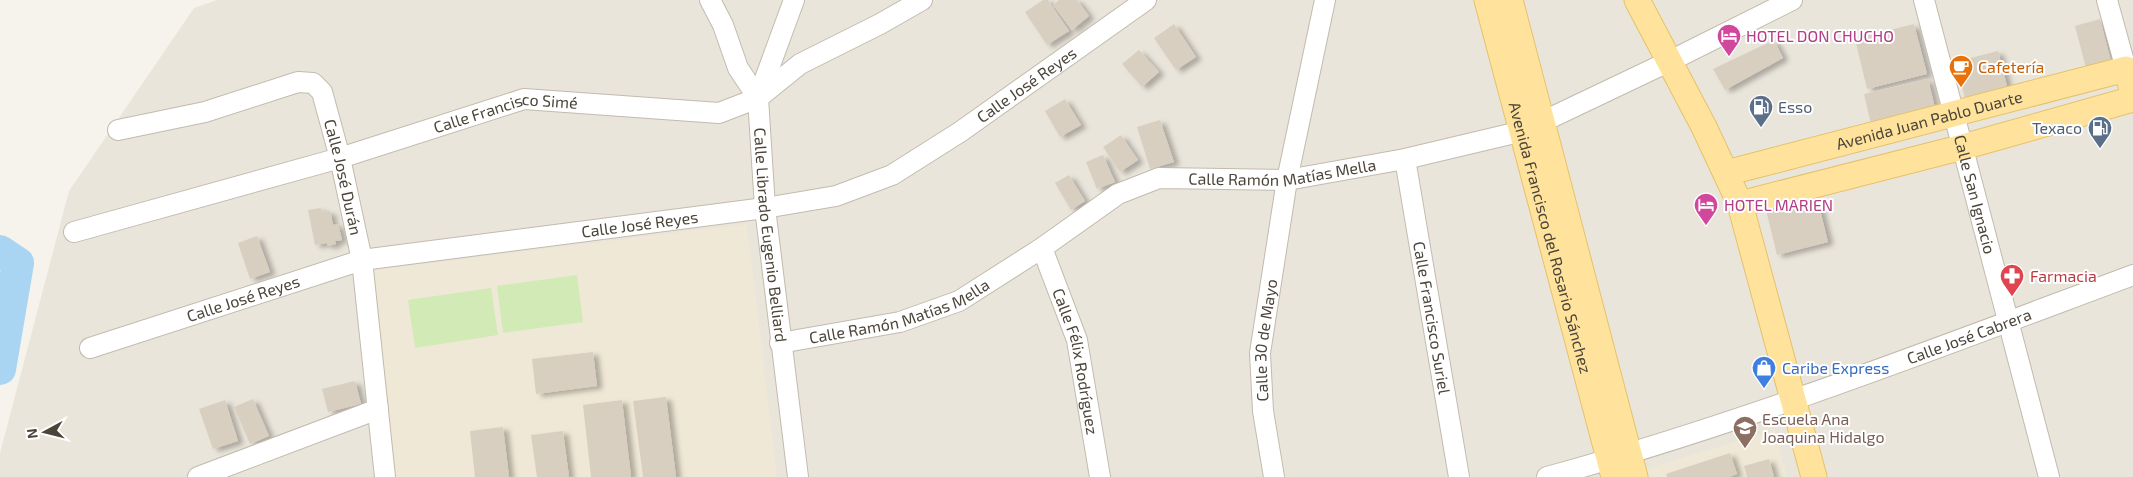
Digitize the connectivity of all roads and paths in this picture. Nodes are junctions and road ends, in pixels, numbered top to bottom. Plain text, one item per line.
1 (710, 0) edge
2 (794, 0) edge
3 (922, 0) edge
4 (1146, 0) edge
5 (1324, 0) edge
6 (1486, 0) edge
7 (1510, 0) edge
8 (1638, 0) edge
9 (1792, 0) edge
10 (1924, 0) edge
11 (2107, 0) edge
12 (1670, 61) junction
13 (2131, 76) edge
14 (758, 98) junction
15 (2133, 99) edge
16 (1953, 114) junction
17 (1533, 127) junction
18 (118, 130) dead end
19 (1963, 147) junction
20 (340, 158) junction
21 (1405, 159) junction
22 (1726, 173) junction
23 (1287, 180) junction
24 (1740, 204) junction
25 (765, 208) junction
26 (74, 232) dead end
27 (1042, 248) junction
28 (362, 260) junction
29 (2133, 275) edge
30 (2008, 322) junction
31 (780, 343) junction
32 (90, 348) dead end
33 (1793, 400) junction
34 (378, 410) junction
35 (1622, 467) edge
36 (198, 477) edge
37 (385, 477) edge
38 (798, 477) edge
39 (1100, 477) edge
40 (1274, 477) edge
41 (1459, 477) edge
42 (1548, 477) edge
43 (1814, 477) edge
44 (2050, 477) edge

1 - 14 street
2 - 14 street, Calle Librado Eugenio Belliard
3 - 14 street, Calle Francisco Simé
4 - 25 street, Calle José Reyes
5 - 23 street, Calle 30 de Mayo
6 - 17 main road, Avenida Francisco del Rosario Sánchez
7 - 17 main road, Avenida Francisco del Rosario Sánchez
8 - 12 main road
9 - 12 street, Calle Ramón Matías Mella
10 - 16 street, Calle San Ignacio
11 - 13 street
12 - 17 street, Calle Ramón Matías Mella
12 - 22 main road
13 - 16 main road, Avenida Juan Pablo Duarte
14 - 20 street, Calle Francisco Simé
14 - 25 street, Calle Librado Eugenio Belliard
15 - 19 main road, Avenida Juan Pablo Duarte
16 - 19 street, Calle San Ignacio
16 - 22 main road, Avenida Juan Pablo Duarte
17 - 21 street, Calle Ramón Matías Mella
17 - 35 main road, Avenida Francisco del Rosario Sánchez
18 - 20 street, Calle José Durán
19 - 24 main road, Avenida Juan Pablo Duarte
19 - 30 street, Calle San Ignacio
20 - 26 street, Calle Francisco Simé
20 - 28 street, Calle José Durán
21 - 23 street, Calle Ramón Matías Mella
21 - 41 street, Calle Francisco Suriel
22 - 24 main road
23 - 27 street, Calle Ramón Matías Mella
23 - 40 street, Calle 30 de Mayo
24 - 33 main road
25 - 28 street, Calle José Reyes
25 - 31 street, Calle Librado Eugenio Belliard
27 - 31 street, Calle Ramón Matías Mella
27 - 39 street, Calle Félix Rodríguez
28 - 32 street, Calle José Reyes
28 - 34 street, Calle José Durán
29 - 30 street, Calle José Cabrera
30 - 33 street, Calle José Cabrera
30 - 44 street, Calle San Ignacio
31 - 38 street, Calle Librado Eugenio Belliard
33 - 35 street, Calle José Cabrera
33 - 43 main road
34 - 36 street
34 - 37 street, Calle José Durán
35 - 42 street, Calle José Cabrera

